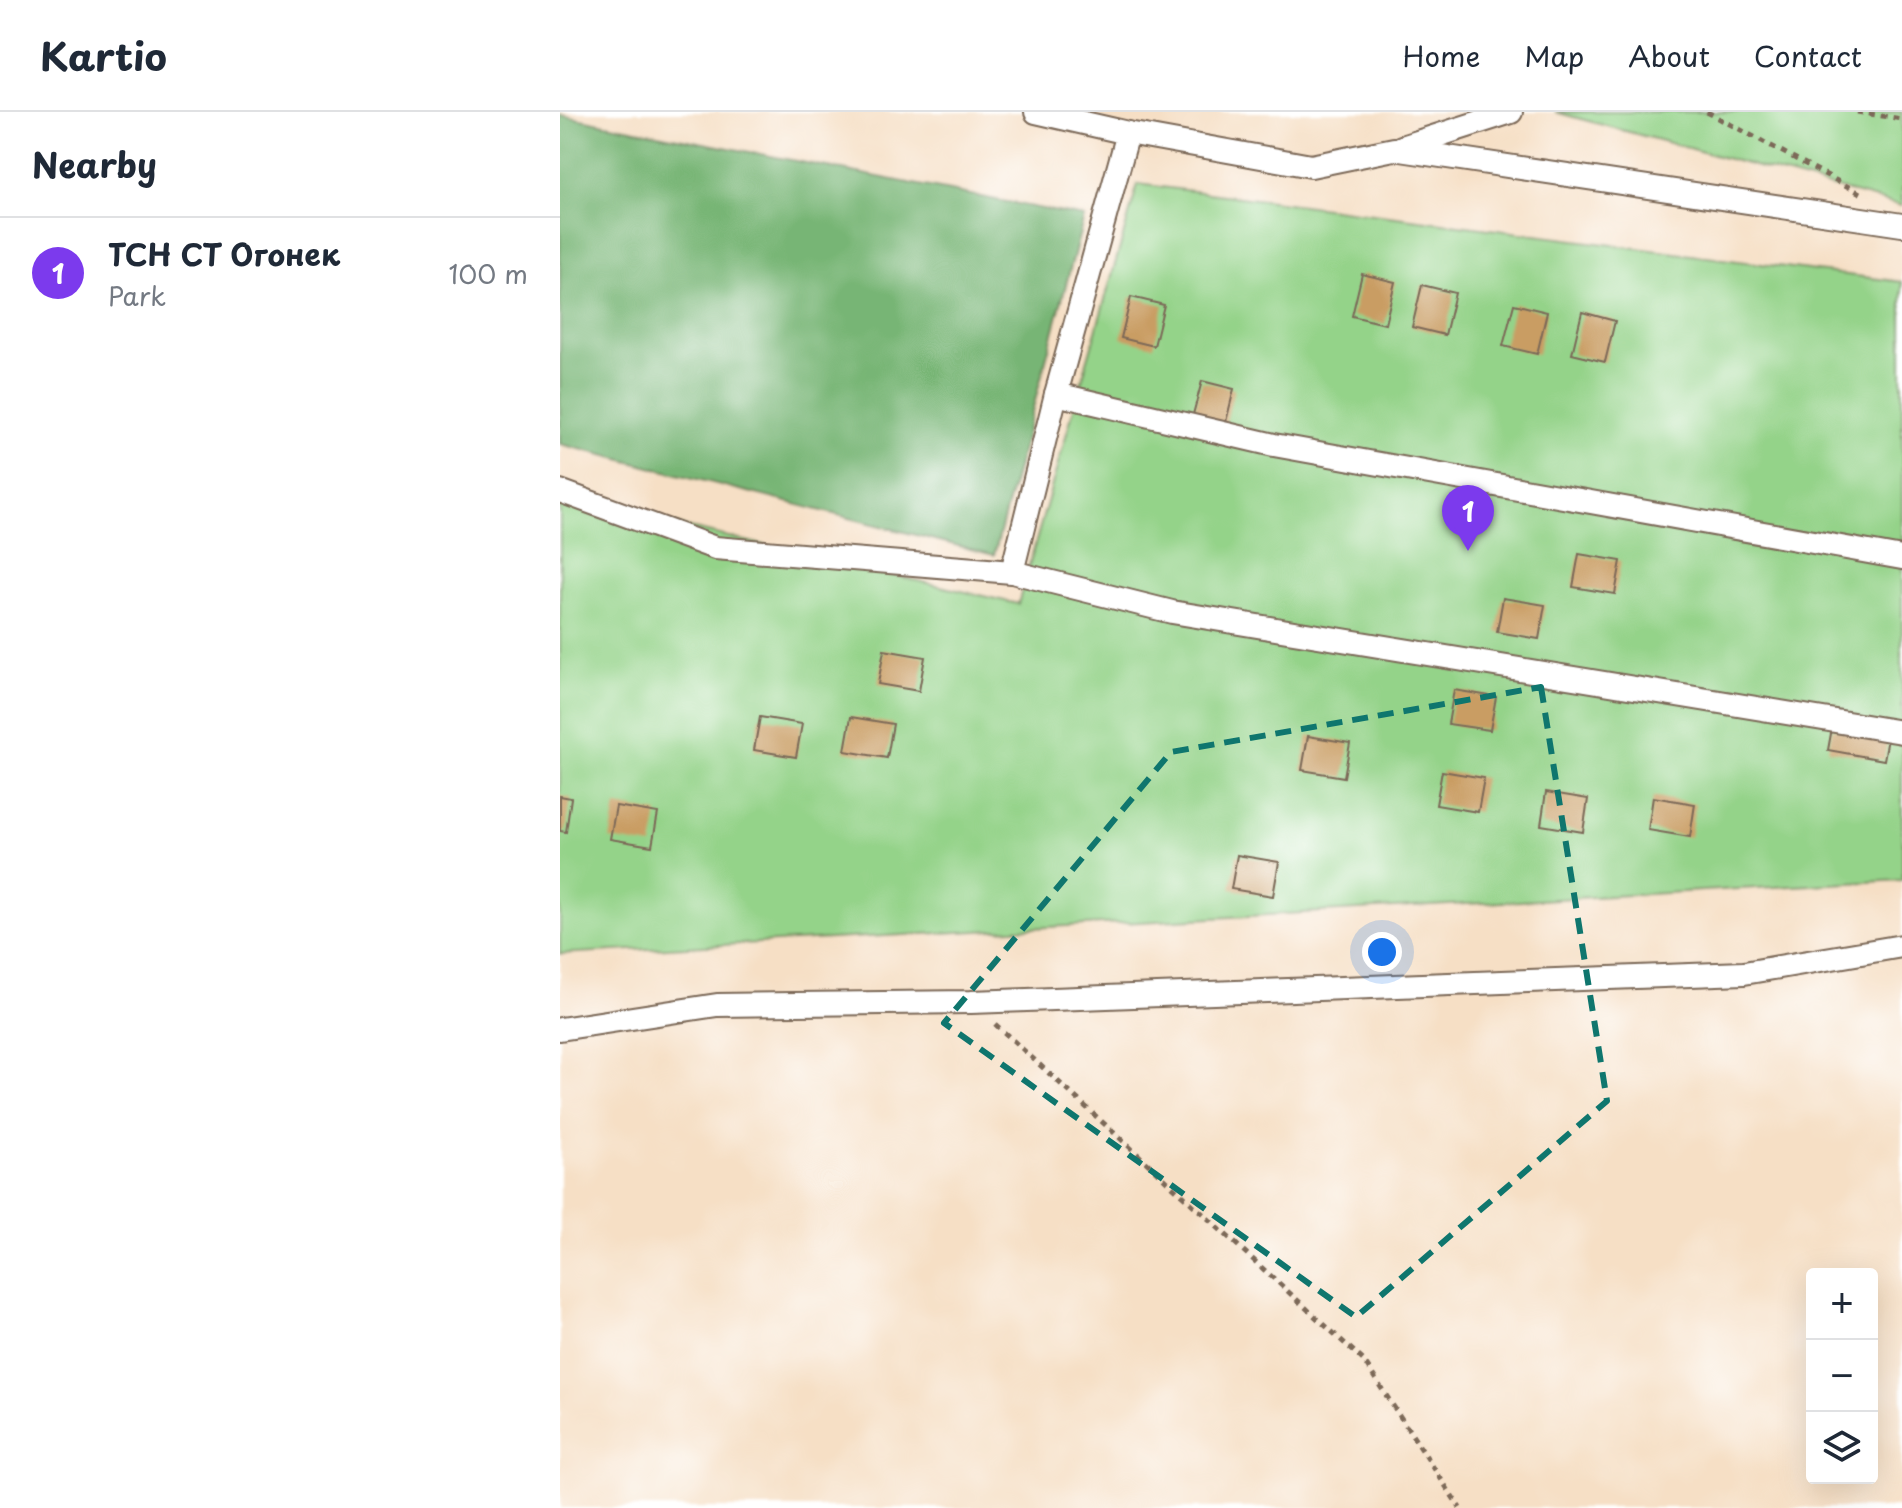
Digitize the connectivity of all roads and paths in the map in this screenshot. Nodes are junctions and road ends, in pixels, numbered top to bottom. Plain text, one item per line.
1 (1036, 112) edge
2 (1511, 112) edge
3 (1707, 112) edge
4 (1857, 112) edge
5 (1902, 119) edge
6 (1128, 133) junction
7 (1394, 149) junction
8 (1874, 200) dead end
9 (1902, 225) edge
10 (1056, 394) junction
11 (560, 491) edge
12 (1902, 558) edge
13 (1012, 572) junction
14 (1902, 732) edge
15 (1902, 946) edge
16 (971, 1002) junction
17 (560, 1029) edge
18 (1460, 1508) edge

1 - 6 street
2 - 7 street
3 - 8 path
4 - 5 path
6 - 7 street
6 - 10 street
7 - 9 street
10 - 12 street
10 - 13 street
11 - 13 street
13 - 14 street
15 - 16 street
16 - 17 street
16 - 18 path

